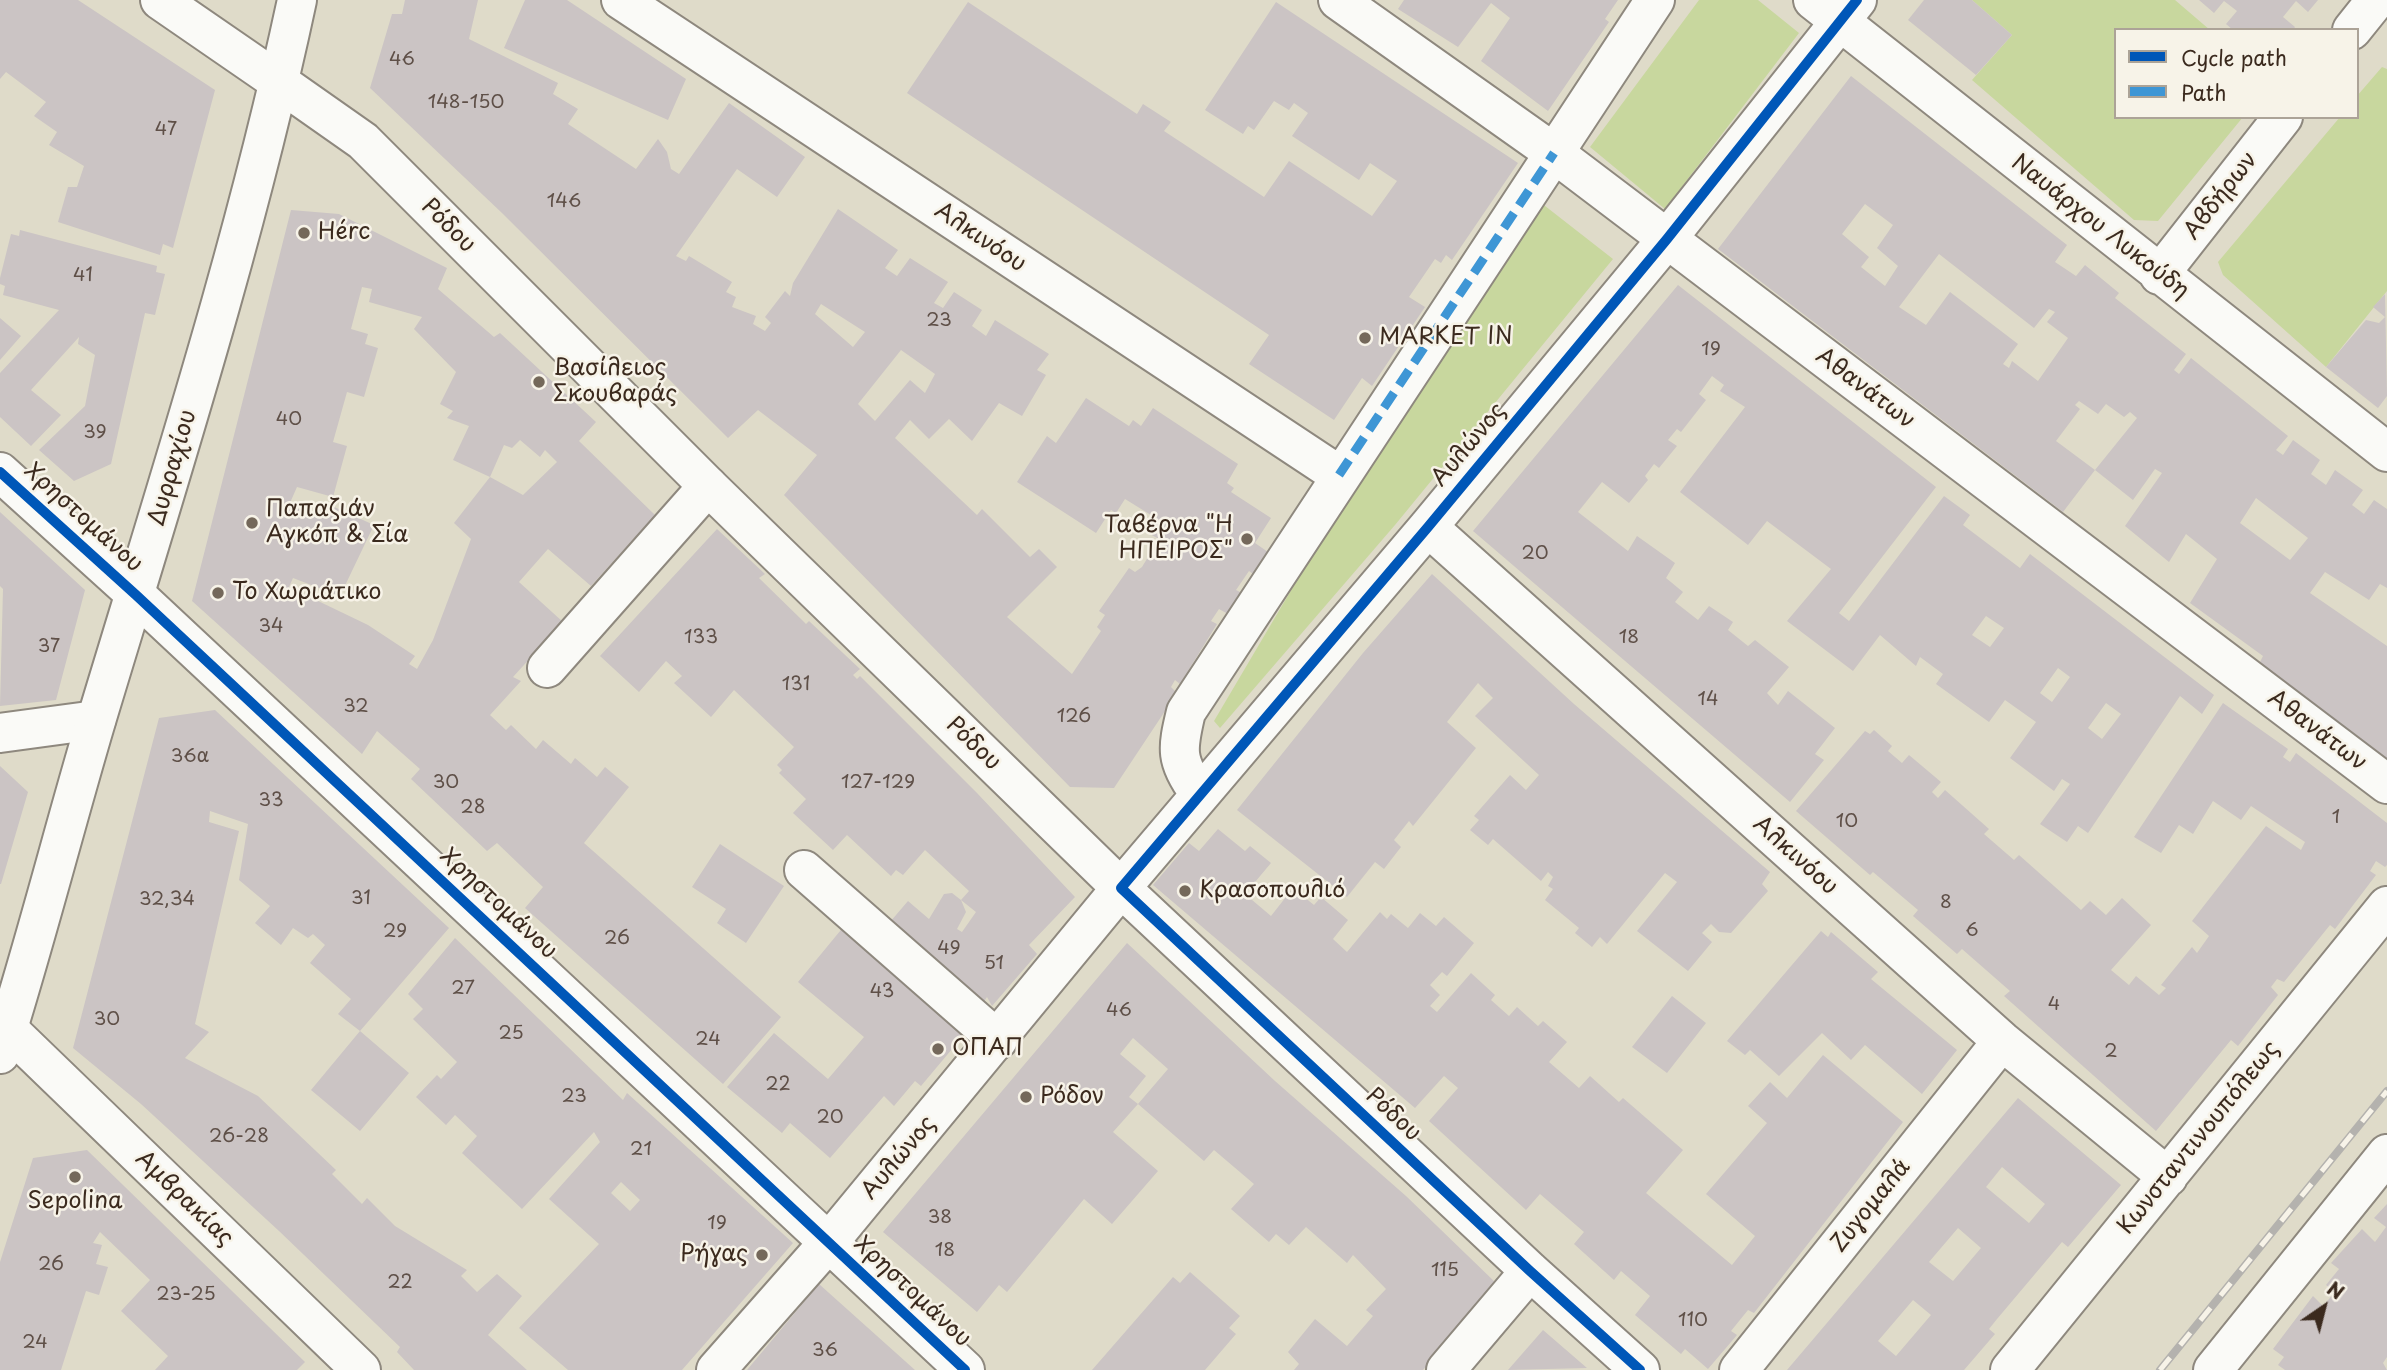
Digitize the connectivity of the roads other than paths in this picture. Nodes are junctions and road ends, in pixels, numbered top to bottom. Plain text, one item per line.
1 (160, 0) edge
2 (297, 0) edge
3 (621, 0) edge
4 (1656, 0) edge
5 (1356, 5) edge
6 (1836, 7) edge
7 (279, 82) junction
8 (2281, 119) edge
9 (1553, 153) junction
10 (1667, 239) junction
11 (2160, 275) junction
12 (2387, 452) edge
13 (0, 472) edge
14 (1339, 475) junction
15 (708, 486) junction
16 (1428, 527) junction
17 (136, 595) junction
18 (547, 668) dead end
19 (96, 720) junction
20 (0, 733) edge
21 (2387, 784) edge
22 (1199, 793) junction
23 (804, 870) dead end
24 (1121, 888) junction
25 (2387, 906) edge
26 (998, 1040) junction
27 (4, 1041) edge
28 (2002, 1041) junction
29 (2387, 1154) edge
30 (2168, 1177) junction
31 (829, 1242) junction
32 (1530, 1271) junction
33 (346, 1365) edge
34 (716, 1370) edge
35 (965, 1370) edge
36 (1446, 1370) edge
37 (1640, 1370) edge
38 (1739, 1370) edge
39 (2010, 1370) edge
40 (2213, 1370) edge

1 - 7 street, Ρόδου
2 - 7 street, Δυρραχίου
3 - 14 street, Αλκινόου
4 - 9 street
5 - 9 street, Αθανάτων
6 - 10 street, Αυλώνος
6 - 11 street, Ναυάρχου Λυκούδη
7 - 15 street, Ρόδου
7 - 17 street, Δυρραχίου
8 - 11 street, Αβδήρων
9 - 10 street, Αθανάτων
9 - 14 street
10 - 16 street, Αυλώνος
10 - 21 street, Αθανάτων
11 - 12 street, Ναυάρχου Λυκούδη
13 - 17 street, Χρηστομάνου
14 - 22 street
15 - 18 street
15 - 24 street, Ρόδου
16 - 22 street, Αυλώνος
16 - 28 street, Αλκινόου
17 - 19 street, Δυρραχίου
17 - 31 street, Χρηστομάνου
19 - 20 street
19 - 27 street, Δυρραχίου
22 - 24 street, Αυλώνος
23 - 26 street
24 - 26 street, Αυλώνος
24 - 32 street, Ρόδου
25 - 30 street, Κωνσταντινουπόλεως
26 - 31 street, Αυλώνος
27 - 33 street, Αμβρακίας
28 - 30 street, Αλκινόου
28 - 38 street, Ζυγομαλά
29 - 40 street
30 - 39 street, Κωνσταντινουπόλεως
31 - 34 street, Αυλώνος
31 - 35 street, Χρηστομάνου
32 - 36 street
32 - 37 street, Ρόδου

